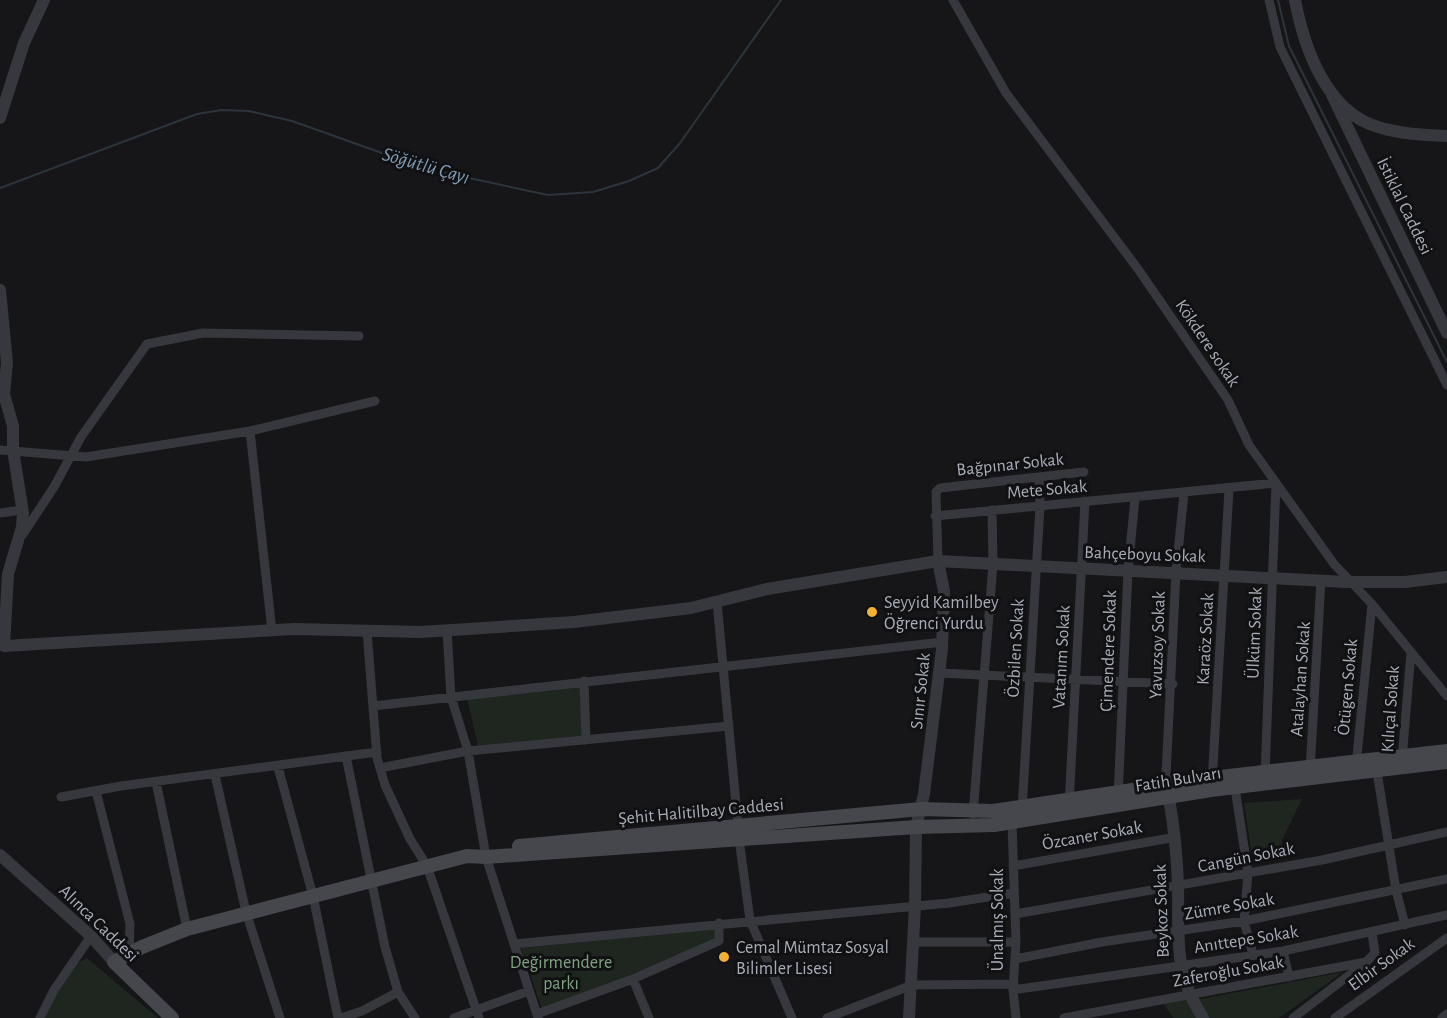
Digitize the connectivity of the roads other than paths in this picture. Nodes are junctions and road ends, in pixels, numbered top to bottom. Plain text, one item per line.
1 (44, 0) edge
2 (953, 0) edge
3 (1269, 0) edge
4 (1295, 0) edge
5 (1332, 95) junction
6 (0, 118) edge
7 (1447, 136) edge
8 (0, 290) edge
9 (1447, 333) edge
10 (359, 336) dead end
11 (1447, 385) edge
12 (1, 390) edge
13 (375, 401) dead end
14 (250, 431) junction
15 (0, 450) edge
16 (14, 450) junction
17 (71, 456) junction
18 (1084, 472) dead end
19 (1039, 477) junction
20 (1276, 483) junction
21 (940, 488) joint
22 (1229, 489) junction
23 (1184, 494) junction
24 (1135, 498) junction
25 (1085, 501) junction
26 (1040, 506) junction
27 (22, 510) junction
28 (992, 510) junction
29 (0, 513) edge
30 (935, 516) junction
31 (18, 541) junction
32 (938, 561) junction
33 (993, 564) junction
34 (1036, 567) junction
35 (1082, 570) junction
36 (1128, 571) junction
37 (1176, 572) junction
38 (1224, 576) junction
39 (1447, 577) edge
40 (1272, 578) junction
41 (4, 579) edge
42 (1321, 580) junction
43 (1352, 582) junction
44 (717, 602) junction
45 (1372, 604) junction
46 (447, 630) junction
47 (272, 631) junction
48 (367, 631) junction
49 (943, 642) junction
50 (2, 647) edge
51 (1411, 652) junction
52 (723, 666) junction
53 (940, 672) junction
54 (982, 676) junction
55 (1030, 678) junction
56 (584, 681) junction
57 (1076, 681) junction
58 (1124, 683) junction
59 (1173, 684) junction
60 (1446, 694) edge
61 (451, 697) junction
62 (373, 705) junction
63 (729, 726) junction
64 (586, 740) junction
65 (468, 751) junction
66 (1447, 751) edge
67 (377, 752) junction
68 (346, 756) junction
69 (1447, 762) edge
70 (1402, 763) junction
71 (278, 767) junction
72 (380, 768) junction
73 (1356, 768) junction
74 (1377, 772) junction
75 (1310, 774) junction
76 (215, 775) junction
77 (1265, 778) junction
78 (156, 782) junction
79 (1212, 784) junction
80 (1235, 788) junction
81 (96, 791) junction
82 (1168, 791) junction
83 (1118, 792) junction
84 (61, 797) dead end
85 (1070, 800) junction
86 (1117, 807) junction
87 (921, 809) junction
88 (974, 811) junction
89 (1069, 814) junction
90 (1018, 817) junction
91 (973, 825) junction
92 (915, 827) junction
93 (739, 832) junction
94 (1447, 832) edge
95 (1176, 837) junction
96 (1390, 846) junction
97 (0, 855) edge
98 (486, 857) junction
99 (427, 866) junction
100 (1013, 866) junction
101 (1248, 873) junction
102 (1447, 879) edge
103 (370, 883) junction
104 (1178, 887) junction
105 (1396, 890) junction
106 (1014, 893) junction
107 (313, 896) junction
108 (915, 906) junction
109 (246, 912) junction
110 (1015, 914) junction
111 (1447, 915) edge
112 (750, 920) junction
113 (1244, 921) junction
114 (719, 923) junction
115 (1405, 926) junction
116 (187, 929) junction
117 (1176, 932) junction
118 (1372, 933) junction
119 (92, 936) junction
120 (1447, 938) edge
121 (913, 942) junction
122 (1016, 942) junction
123 (514, 944) junction
124 (1283, 951) junction
125 (129, 954) junction
126 (1253, 955) junction
127 (1015, 959) junction
128 (114, 962) junction
129 (1366, 962) junction
130 (1181, 966) junction
131 (1289, 977) junction
132 (633, 979) junction
133 (912, 985) junction
134 (1013, 987) junction
135 (529, 991) junction
136 (398, 992) junction
137 (1189, 996) junction
138 (158, 1013) edge
139 (477, 1014) edge
140 (1447, 1014) edge
141 (537, 1016) edge
142 (40, 1018) edge
143 (172, 1018) edge
144 (280, 1018) edge
145 (339, 1018) edge
146 (415, 1018) edge
147 (453, 1018) edge
148 (649, 1018) edge
149 (792, 1018) edge
150 (827, 1018) edge
151 (909, 1018) edge
152 (1016, 1018) edge
153 (1064, 1018) edge
154 (1203, 1018) edge
155 (1293, 1018) edge
156 (1335, 1018) edge
157 (1442, 1018) edge

1 - 6 street
2 - 20 street, Kökdere sokak
3 - 11 street
4 - 5 street, İstiklal Caddesi
5 - 7 street
5 - 9 street, İstiklal Caddesi
8 - 12 street
10 - 17 street
12 - 16 street
13 - 14 street
14 - 17 street
14 - 47 street
15 - 16 street
16 - 17 street
16 - 27 street
17 - 31 street
18 - 19 street, Bağpınar Sokak
19 - 21 street, Bağpınar Sokak
19 - 26 street, Özbilen Sokak
20 - 22 street, Mete Sokak
20 - 40 street, Ülküm Sokak
20 - 43 street, Kökdere sokak
21 - 30 street, Sınır Sokak
22 - 23 street, Mete Sokak
22 - 38 street, Karaöz Sokak
23 - 24 street, Mete Sokak
23 - 37 street, Yavuzsoy Sokak
24 - 25 street, Mete Sokak
24 - 36 street, Çimendere Sokak
25 - 26 street, Mete Sokak
25 - 35 street, Vatanım Sokak
26 - 28 street, Mete Sokak
26 - 34 street, Özbilen Sokak
27 - 29 street
27 - 31 street
28 - 30 street
28 - 33 street, Mete Sokak
30 - 32 street, Sınır Sokak
31 - 41 street
32 - 33 street, Bahçeboyu Sokak
32 - 44 street, Bahçeboyu Sokak
32 - 49 street, Sınır Sokak
33 - 34 street, Bahçeboyu Sokak
33 - 54 street, Mete Sokak
34 - 35 street, Bahçeboyu Sokak
34 - 55 street, Özbilen Sokak
35 - 36 street, Bahçeboyu Sokak
35 - 57 street, Vatanım Sokak
36 - 37 street, Bahçeboyu Sokak
36 - 58 street, Çimendere Sokak
37 - 38 street, Bahçeboyu Sokak
37 - 59 street, Yavuzsoy Sokak
38 - 40 street, Bahçeboyu Sokak
38 - 79 street, Karaöz Sokak
39 - 43 street, Bahçeboyu Sokak
40 - 42 street, Bahçeboyu Sokak
40 - 77 street, Ülküm Sokak
41 - 50 street
42 - 43 street, Bahçeboyu Sokak
42 - 75 street, Atalayhan Sokak
43 - 45 street, Kökdere sokak
44 - 46 street, Bahçeboyu Sokak
44 - 52 street
45 - 51 street, Kökdere sokak
45 - 73 street, Ötügen Sokak
46 - 48 street, Bahçeboyu Sokak
46 - 61 street
47 - 48 street, Bahçeboyu Sokak
47 - 50 street, Bahçeboyu Sokak
48 - 62 street
49 - 52 street
49 - 53 street, Sınır Sokak
51 - 60 street, Kökdere sokak
51 - 70 street, Kılıçal Sokak
52 - 56 street
52 - 63 street
53 - 54 street
53 - 87 street, Sınır Sokak
54 - 55 street
54 - 88 street, Mete Sokak
55 - 57 street
55 - 90 street, Özbilen Sokak
56 - 61 street
56 - 64 street
57 - 58 street
57 - 85 street, Vatanım Sokak
58 - 59 street
58 - 83 street, Çimendere Sokak
59 - 82 street, Yavuzsoy Sokak
61 - 62 street
61 - 65 street
62 - 67 street
63 - 64 street
63 - 93 street
64 - 65 street
65 - 72 street
65 - 98 street
66 - 70 main road
67 - 68 street
67 - 72 street
68 - 71 street
68 - 103 street
69 - 70 main road
70 - 73 main road
70 - 74 main road
71 - 76 street
71 - 107 street
72 - 99 street
73 - 74 main road
73 - 75 main road
74 - 96 street
75 - 77 main road
76 - 78 street
76 - 109 street
77 - 79 main road
77 - 80 main road, Fatih Bulvarı
78 - 81 street
78 - 116 street
79 - 80 main road, Fatih Bulvarı
79 - 82 main road
80 - 101 street
81 - 84 street
81 - 125 street
82 - 83 main road
82 - 86 main road, Fatih Bulvarı
82 - 95 street, Beykoz Sokak
83 - 85 main road
83 - 86 street, Çimendere Sokak
85 - 89 street, Vatanım Sokak
85 - 90 main road
86 - 89 main road, Fatih Bulvarı
87 - 88 main road, Şehit Halitilbay Caddesi
87 - 92 street, Sınır Sokak
87 - 93 main road, Şehit Halitilbay Caddesi
88 - 90 main road, Şehit Halitilbay Caddesi
88 - 91 street, Mete Sokak
89 - 90 main road, Fatih Bulvarı
90 - 91 main road, Fatih Bulvarı
90 - 100 street, Ünalmış Sokak
91 - 92 main road, Fatih Bulvarı
92 - 93 main road, Şehit Halitilbay Caddesi
92 - 108 street, Sınır Sokak
93 - 98 main road, Şehit Halitilbay Caddesi
93 - 112 street
94 - 96 street, Cangün Sokak
95 - 100 street, Özcaner Sokak
95 - 104 street, Beykoz Sokak
96 - 101 street, Cangün Sokak
96 - 105 street
97 - 119 street, Alınca Caddesi
98 - 99 main road, Şehit Halitilbay Caddesi
98 - 123 street
99 - 103 main road, Şehit Halitilbay Caddesi
99 - 139 street
100 - 106 street, Ünalmış Sokak
101 - 104 street, Cangün Sokak
101 - 113 street
102 - 105 street, Zümre Sokak
103 - 107 main road, Şehit Halitilbay Caddesi
103 - 136 street
104 - 110 street, Cangün Sokak
104 - 117 street, Beykoz Sokak
105 - 113 street, Zümre Sokak
105 - 115 street
106 - 108 street
106 - 110 street, Ünalmış Sokak
107 - 109 main road, Şehit Halitilbay Caddesi
107 - 145 street
108 - 112 street
108 - 121 street, Sınır Sokak
109 - 116 main road, Şehit Halitilbay Caddesi
109 - 144 street
110 - 122 street, Ünalmış Sokak
111 - 115 street, Anıttepe Sokak
112 - 114 street
112 - 149 street
113 - 117 street, Zümre Sokak
113 - 126 street
114 - 123 street
114 - 132 street
115 - 118 street, Anıttepe Sokak
116 - 125 main road, Şehit Halitilbay Caddesi
117 - 127 street, Zümre Sokak
117 - 130 street, Beykoz Sokak
118 - 124 street, Anıttepe Sokak
118 - 129 street
119 - 128 street, Alınca Caddesi
119 - 142 street
120 - 156 street, Elbir Sokak
121 - 122 street
121 - 133 street, Sınır Sokak
122 - 127 street, Ünalmış Sokak
123 - 135 street
124 - 126 street, Anıttepe Sokak
124 - 131 street
125 - 128 main road, Şehit Halitilbay Caddesi
126 - 130 street, Anıttepe Sokak
127 - 134 street, Ünalmış Sokak
128 - 138 main road, Alınca Caddesi
129 - 131 street, Zaferoğlu Sokak
129 - 155 street
130 - 134 street, Anıttepe Sokak
130 - 137 street, Beykoz Sokak
131 - 137 street, Zaferoğlu Sokak
132 - 141 street
132 - 148 street
133 - 134 street, Anıttepe Sokak
133 - 150 street
133 - 151 street, Sınır Sokak
134 - 152 street, Ünalmış Sokak
135 - 139 street
135 - 141 street
136 - 145 street
136 - 146 street
137 - 153 street, Zaferoğlu Sokak
137 - 154 street, Beykoz Sokak
138 - 143 main road, Alınca Caddesi
139 - 147 street
140 - 157 street

